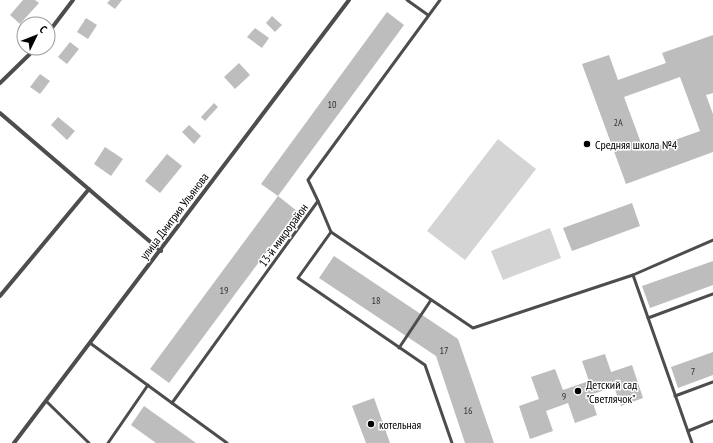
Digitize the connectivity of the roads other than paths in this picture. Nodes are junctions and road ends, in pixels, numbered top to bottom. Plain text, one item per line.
1 (73, 0) edge
2 (349, 0) edge
3 (407, 0) edge
4 (440, 0) edge
5 (428, 15) junction
6 (56, 22) edge
7 (28, 56) edge
8 (0, 83) edge
9 (0, 113) edge
10 (89, 189) junction
11 (318, 201) junction
12 (331, 232) junction
13 (713, 240) edge
14 (161, 251) junction
15 (633, 275) junction
16 (713, 294) edge
17 (0, 296) edge
18 (431, 300) junction
19 (648, 318) junction
20 (90, 343) junction
21 (400, 348) junction
22 (713, 382) edge
23 (148, 385) junction
24 (675, 396) junction
25 (46, 401) junction
26 (172, 403) junction
27 (713, 421) edge
28 (688, 431) junction
29 (14, 443) edge
30 (88, 443) edge
31 (108, 443) edge
32 (227, 443) edge
33 (452, 443) edge
34 (692, 443) edge

1 - 6 street
2 - 14 street, улица Дмитрия Ульянова
3 - 5 lane
4 - 5 lane, 13-й микрорайон
5 - 11 lane, 13-й микрорайон
7 - 8 street
9 - 10 street
10 - 14 street
10 - 17 street
11 - 12 lane
11 - 26 lane, 13-й микрорайон
12 - 18 lane
12 - 21 lane
13 - 15 lane
14 - 20 street, улица Дмитрия Ульянова
15 - 18 lane
15 - 19 lane
16 - 19 lane
18 - 21 lane
19 - 24 lane
20 - 23 lane
20 - 25 street, улица Дмитрия Ульянова
21 - 33 lane
22 - 24 lane
23 - 26 lane
23 - 31 lane
24 - 28 lane
25 - 29 street, улица Дмитрия Ульянова
25 - 30 lane
26 - 32 lane
27 - 28 lane
28 - 34 lane

